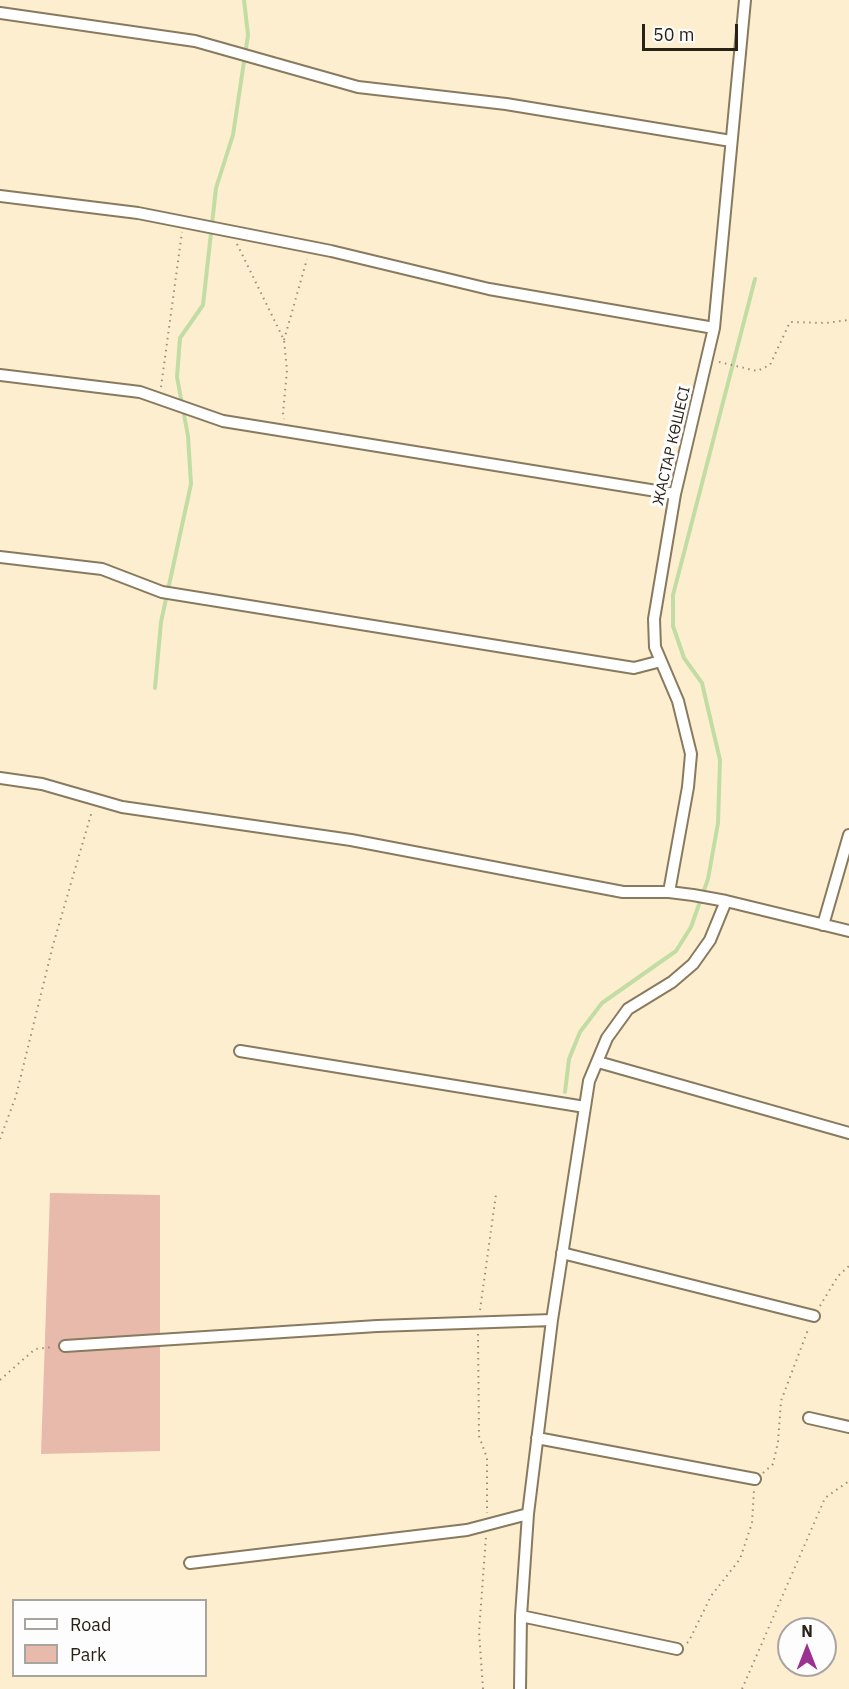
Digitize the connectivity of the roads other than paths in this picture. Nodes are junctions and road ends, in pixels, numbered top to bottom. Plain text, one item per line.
1 (745, 0) edge
2 (0, 13) edge
3 (731, 141) junction
4 (0, 196) edge
5 (714, 328) junction
6 (0, 375) edge
7 (675, 494) junction
8 (0, 557) edge
9 (661, 660) junction
10 (0, 778) edge
11 (849, 835) edge
12 (669, 892) junction
13 (726, 901) junction
14 (823, 925) junction
15 (849, 931) edge
16 (240, 1051) dead end
17 (598, 1062) junction
18 (585, 1107) junction
19 (849, 1133) edge
20 (562, 1253) junction
21 (814, 1316) road end
22 (552, 1320) junction
23 (65, 1346) road end
24 (809, 1418) dead end
25 (849, 1427) edge
26 (537, 1438) junction
27 (755, 1479) road end
28 (528, 1514) junction
29 (190, 1563) dead end
30 (521, 1616) junction
31 (677, 1649) road end
32 (520, 1689) edge

1 - 3 street, ЖАСТАР КӨШЕСІ
2 - 3 street
3 - 5 street, ЖАСТАР КӨШЕСІ
4 - 5 street
5 - 7 street, ЖАСТАР КӨШЕСІ
6 - 7 street
7 - 9 street, ЖАСТАР КӨШЕСІ
8 - 9 street
9 - 12 street, ЖАСТАР КӨШЕСІ
10 - 12 street
11 - 14 street
12 - 13 street
13 - 14 street
13 - 17 street
14 - 15 street
16 - 18 street
17 - 18 street
17 - 19 street
18 - 20 street
20 - 21 street
20 - 22 street
22 - 23 street
22 - 26 street
24 - 25 street
26 - 27 street
26 - 28 street
28 - 29 street
28 - 30 street
30 - 31 street
30 - 32 street

